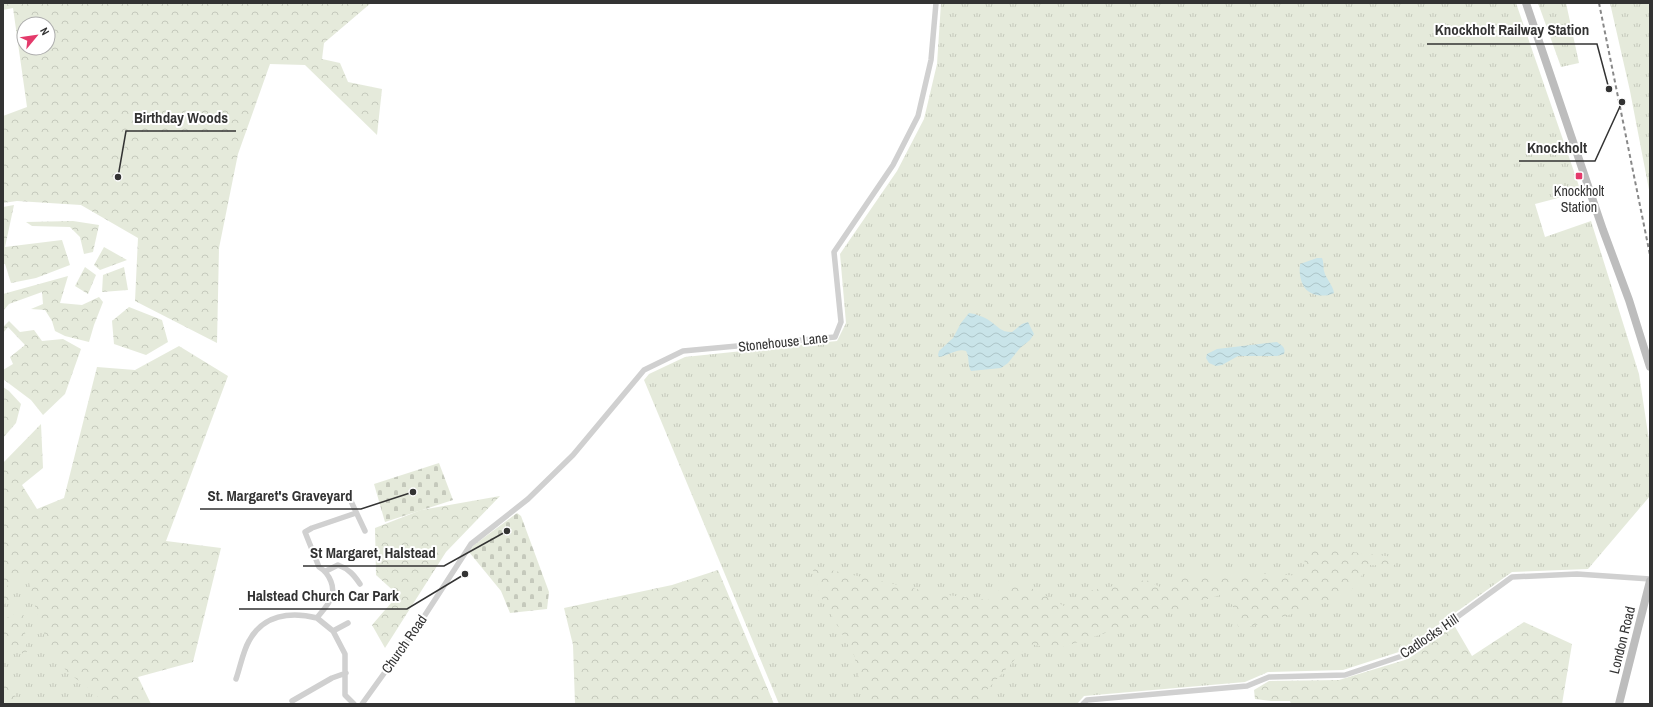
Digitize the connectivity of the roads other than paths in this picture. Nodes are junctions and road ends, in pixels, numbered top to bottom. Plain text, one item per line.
1 (936, 3) edge
2 (1526, 3) edge
3 (1650, 366) edge
4 (349, 497) dead end
5 (528, 499) joint
6 (356, 513) junction
7 (365, 531) dead end
8 (326, 571) junction
9 (1650, 580) edge
10 (360, 584) dead end
11 (317, 618) junction
12 (348, 624) dead end
13 (333, 631) junction
14 (346, 673) junction
15 (236, 680) dead end
16 (292, 701) dead end
17 (354, 704) edge
18 (362, 704) edge
19 (1083, 704) edge
20 (1619, 704) edge

1 - 5 street, Stonehouse Lane
2 - 3 street
4 - 6 street
5 - 18 street, Church Road
6 - 7 street
6 - 8 street
8 - 10 street
8 - 11 street
9 - 19 street, Cadlocks Hill
9 - 20 street, London Road
11 - 13 street
11 - 15 street
12 - 13 street
13 - 14 street
14 - 16 street
14 - 17 street

